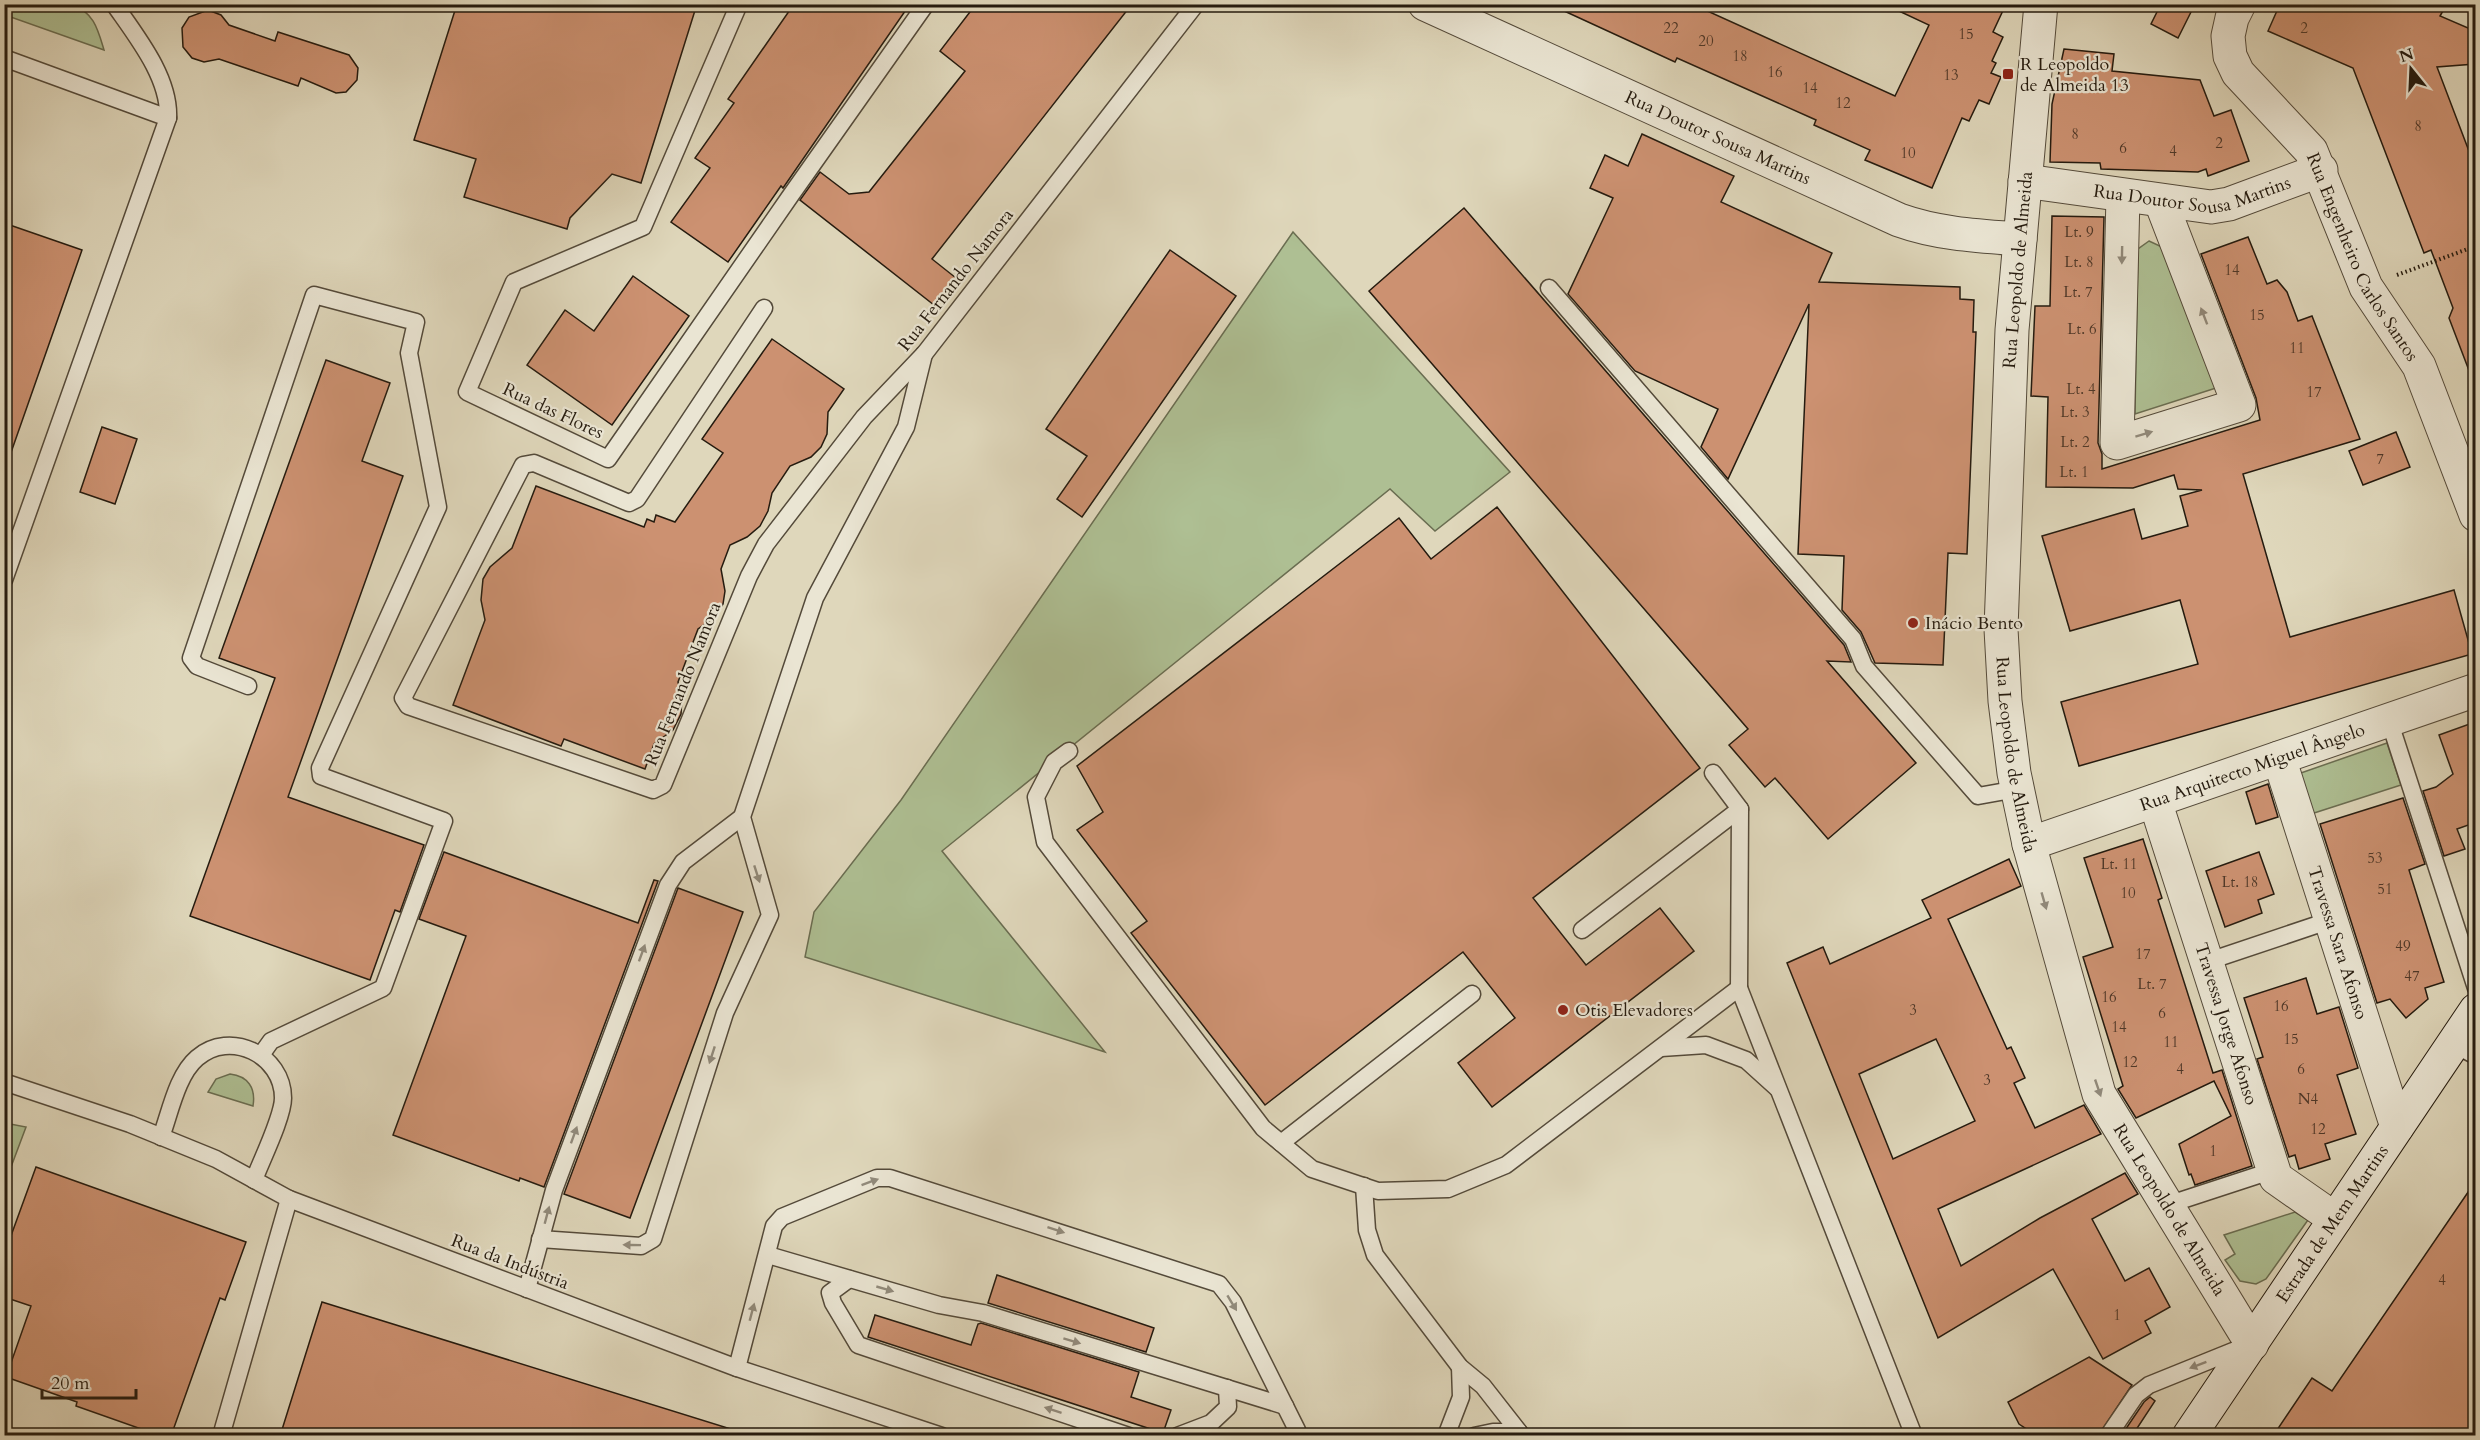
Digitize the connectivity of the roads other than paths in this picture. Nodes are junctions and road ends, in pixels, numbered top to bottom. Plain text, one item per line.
1 (114, 4) edge
2 (739, 4) edge
3 (926, 4) edge
4 (1196, 4) edge
5 (1425, 4) edge
6 (2041, 4) edge
7 (2236, 11) edge
8 (4, 58) edge
9 (168, 118) junction
10 (2320, 170) junction
11 (2025, 181) junction
12 (2123, 196) junction
13 (2161, 202) junction
14 (2020, 239) junction
15 (1549, 288) dead end
16 (764, 308) dead end
17 (925, 353) junction
18 (2475, 515) edge
19 (4, 580) edge
20 (248, 686) dead end
21 (2475, 690) edge
22 (2389, 720) junction
23 (1069, 751) dead end
24 (2278, 758) junction
25 (1713, 773) dead end
26 (2017, 789) junction
27 (2155, 801) junction
28 (1740, 808) junction
29 (742, 817) junction
30 (2029, 844) junction
31 (2331, 920) junction
32 (1582, 930) dead end
33 (2206, 962) junction
34 (1739, 988) junction
35 (2475, 988) edge
36 (1472, 994) dead end
37 (2475, 1010) edge
38 (1660, 1048) junction
39 (2464, 1050) edge
40 (261, 1055) junction
41 (4, 1082) edge
42 (1781, 1091) junction
43 (2397, 1127) junction
44 (161, 1137) junction
45 (1281, 1143) junction
46 (2274, 1170) junction
47 (254, 1180) junction
48 (1364, 1186) junction
49 (289, 1199) junction
50 (2167, 1205) junction
51 (2335, 1219) junction
52 (540, 1239) junction
53 (768, 1255) junction
54 (849, 1279) junction
55 (527, 1289) junction
56 (2252, 1344) junction
57 (1460, 1367) junction
58 (737, 1368) junction
59 (1227, 1388) junction
60 (1285, 1406) junction
61 (1520, 1434) edge
62 (221, 1436) edge
63 (942, 1436) edge
64 (1129, 1436) edge
65 (1177, 1436) edge
66 (1296, 1436) edge
67 (1446, 1436) edge
68 (1474, 1436) edge
69 (1914, 1436) edge
70 (2108, 1436) edge
71 (2189, 1436) edge

1 - 9 lane
2 - 3 lane, Rua das Flores
4 - 17 lane, Rua Fernando Namora
5 - 14 street, Rua Doutor Sousa Martins
6 - 11 street, Rua Leopoldo de Almeida
7 - 10 street, Rua Engenheiro Carlos Santos
8 - 9 lane
9 - 19 lane
10 - 13 street, Rua Doutor Sousa Martins
10 - 18 street, Rua Engenheiro Carlos Santos
11 - 12 street, Rua Doutor Sousa Martins
11 - 14 street, Rua Leopoldo de Almeida
12 - 13 street, Rua Doutor Sousa Martins
12 -> 13 street
14 - 26 street, Rua Leopoldo de Almeida
15 - 26 lane
16 - 17 lane, Rua Fernando Namora
17 - 29 lane
20 - 40 lane
21 - 22 street, Rua Arquitecto Miguel Ângelo
22 - 24 street, Rua Arquitecto Miguel Ângelo
22 - 35 lane
23 - 45 lane
24 - 27 street, Rua Arquitecto Miguel Ângelo
24 - 31 street, Travessa Sara Afonso
25 - 28 lane
26 - 30 street, Rua Leopoldo de Almeida
27 - 30 street, Rua Arquitecto Miguel Ângelo
27 - 33 street, Travessa Jorge Afonso
28 - 32 lane
28 - 34 lane
52 -> 29 lane
29 -> 52 lane
30 -> 50 street, Rua Leopoldo de Almeida
31 - 33 lane
31 - 43 street, Travessa Sara Afonso
33 - 46 street, Travessa Jorge Afonso
34 - 38 lane
34 - 42 lane
36 - 45 lane
37 - 39 street, Estrada de Mem Martins
38 - 42 lane
38 - 48 lane
39 - 43 street, Estrada de Mem Martins
40 - 44 lane
40 - 47 lane
41 - 44 lane, Rua da Indústria
42 - 69 lane
43 - 51 street, Estrada de Mem Martins
44 - 47 lane, Rua da Indústria
45 - 48 lane
46 - 50 lane
46 - 51 street, Travessa Jorge Afonso
47 - 49 lane, Rua da Indústria
48 - 57 lane
49 - 55 lane, Rua da Indústria
49 - 62 lane
50 - 56 street, Rua Leopoldo de Almeida
51 - 56 street, Estrada de Mem Martins
52 - 55 lane
53 - 54 lane
58 -> 53 lane
53 -> 60 lane
54 -> 59 lane
64 -> 54 lane
55 - 58 lane, Rua da Indústria
56 -> 70 lane
56 - 71 street, Estrada de Mem Martins
57 - 61 lane
57 - 67 lane
58 - 63 lane, Rua da Indústria
59 - 60 lane
59 - 65 lane
60 - 66 lane
61 - 68 lane

